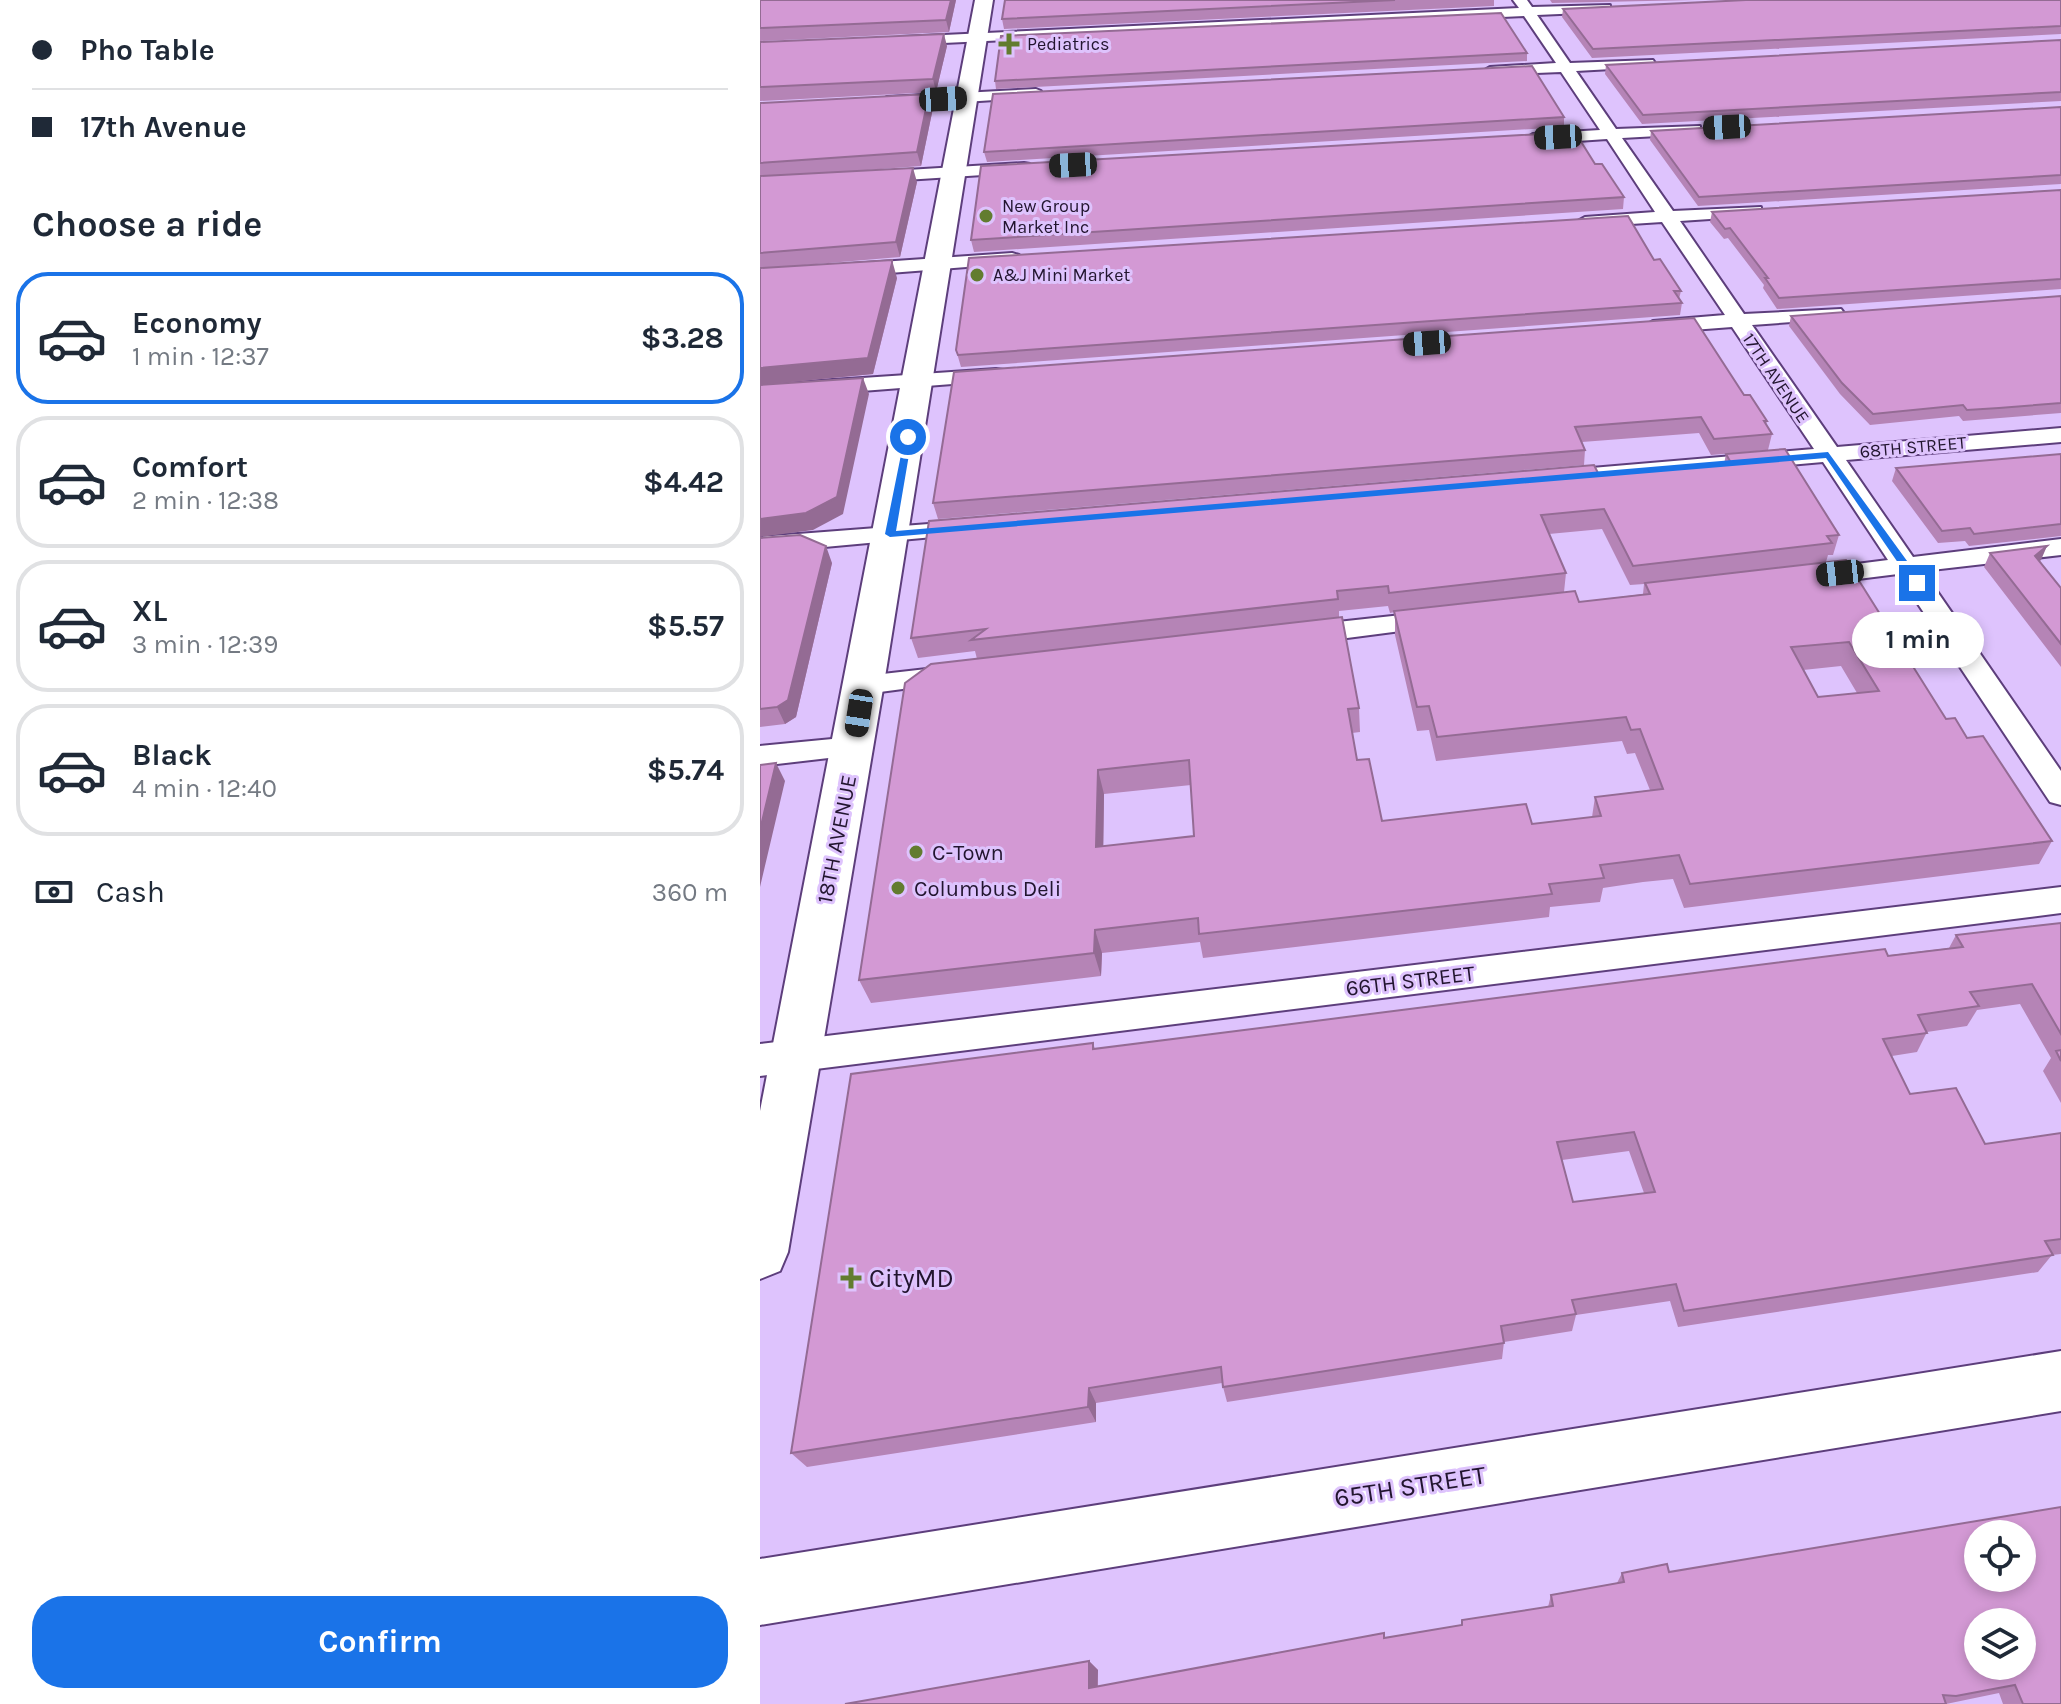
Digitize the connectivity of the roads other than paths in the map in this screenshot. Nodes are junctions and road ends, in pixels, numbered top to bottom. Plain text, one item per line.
1 (984, 0) edge
2 (1523, 6) edge
3 (1626, 7) edge
4 (977, 37) junction
5 (880, 42) edge
6 (1665, 62) edge
7 (1565, 67) junction
8 (1467, 72) edge
9 (1056, 93) edge
10 (966, 98) junction
11 (866, 103) edge
12 (1715, 128) edge
13 (1611, 134) junction
14 (1511, 140) edge
15 (1044, 167) edge
16 (956, 172) junction
17 (851, 178) edge
18 (1774, 210) edge
19 (1667, 217) junction
20 (1565, 223) edge
21 (1032, 258) edge
22 (938, 264) junction
23 (834, 271) edge
24 (1862, 311) edge
25 (1737, 320) junction
26 (1633, 328) edge
27 (1015, 374) edge
28 (917, 381) junction
29 (760, 392) edge
30 (2061, 435) edge
31 (1828, 455) junction
32 (1534, 480) edge
33 (994, 525) edge
34 (890, 534) junction
35 (760, 545) edge
36 (2061, 547) edge
37 (1905, 566) junction
38 (1777, 581) edge
39 (1462, 617) edge
40 (1273, 638) edge
41 (973, 672) edge
42 (865, 685) junction
43 (853, 747) junction
44 (760, 756) edge
45 (2061, 794) edge
46 (2061, 900) edge
47 (778, 1058) edge
48 (760, 1252) edge
49 (2061, 1381) edge
50 (760, 1592) edge

1 - 4 street, 18TH AVENUE
2 - 3 street
2 - 4 street
2 - 7 street, 17TH AVENUE
4 - 5 street
4 - 10 street, 18TH AVENUE
6 - 7 street
7 - 8 street
7 - 13 street, 17TH AVENUE
9 - 10 street
10 - 11 street
10 - 16 street, 18TH AVENUE
12 - 13 street
13 - 14 street
13 - 19 street, 17TH AVENUE
15 - 16 street
16 - 17 street
16 - 22 street, 18TH AVENUE
18 - 19 street
19 - 20 street
19 - 25 street, 17TH AVENUE
21 - 22 street
22 - 23 street
22 - 28 street, 18TH AVENUE
24 - 25 street
25 - 26 street
25 - 31 street, 17TH AVENUE
27 - 28 street
28 - 29 street
28 - 34 street, 18TH AVENUE
30 - 31 street, 68TH STREET
31 - 32 street, 68TH STREET
31 - 37 street, 17TH AVENUE
33 - 34 street
34 - 35 street
34 - 42 street, 18TH AVENUE
36 - 37 street
37 - 38 street
37 - 45 street, 17TH AVENUE
39 - 40 street
41 - 42 street
42 - 43 street, 18TH AVENUE
43 - 44 street
43 - 47 street, 18TH AVENUE
46 - 47 street, 66TH STREET
47 - 48 street, 18TH AVENUE
49 - 50 street, 65TH STREET

